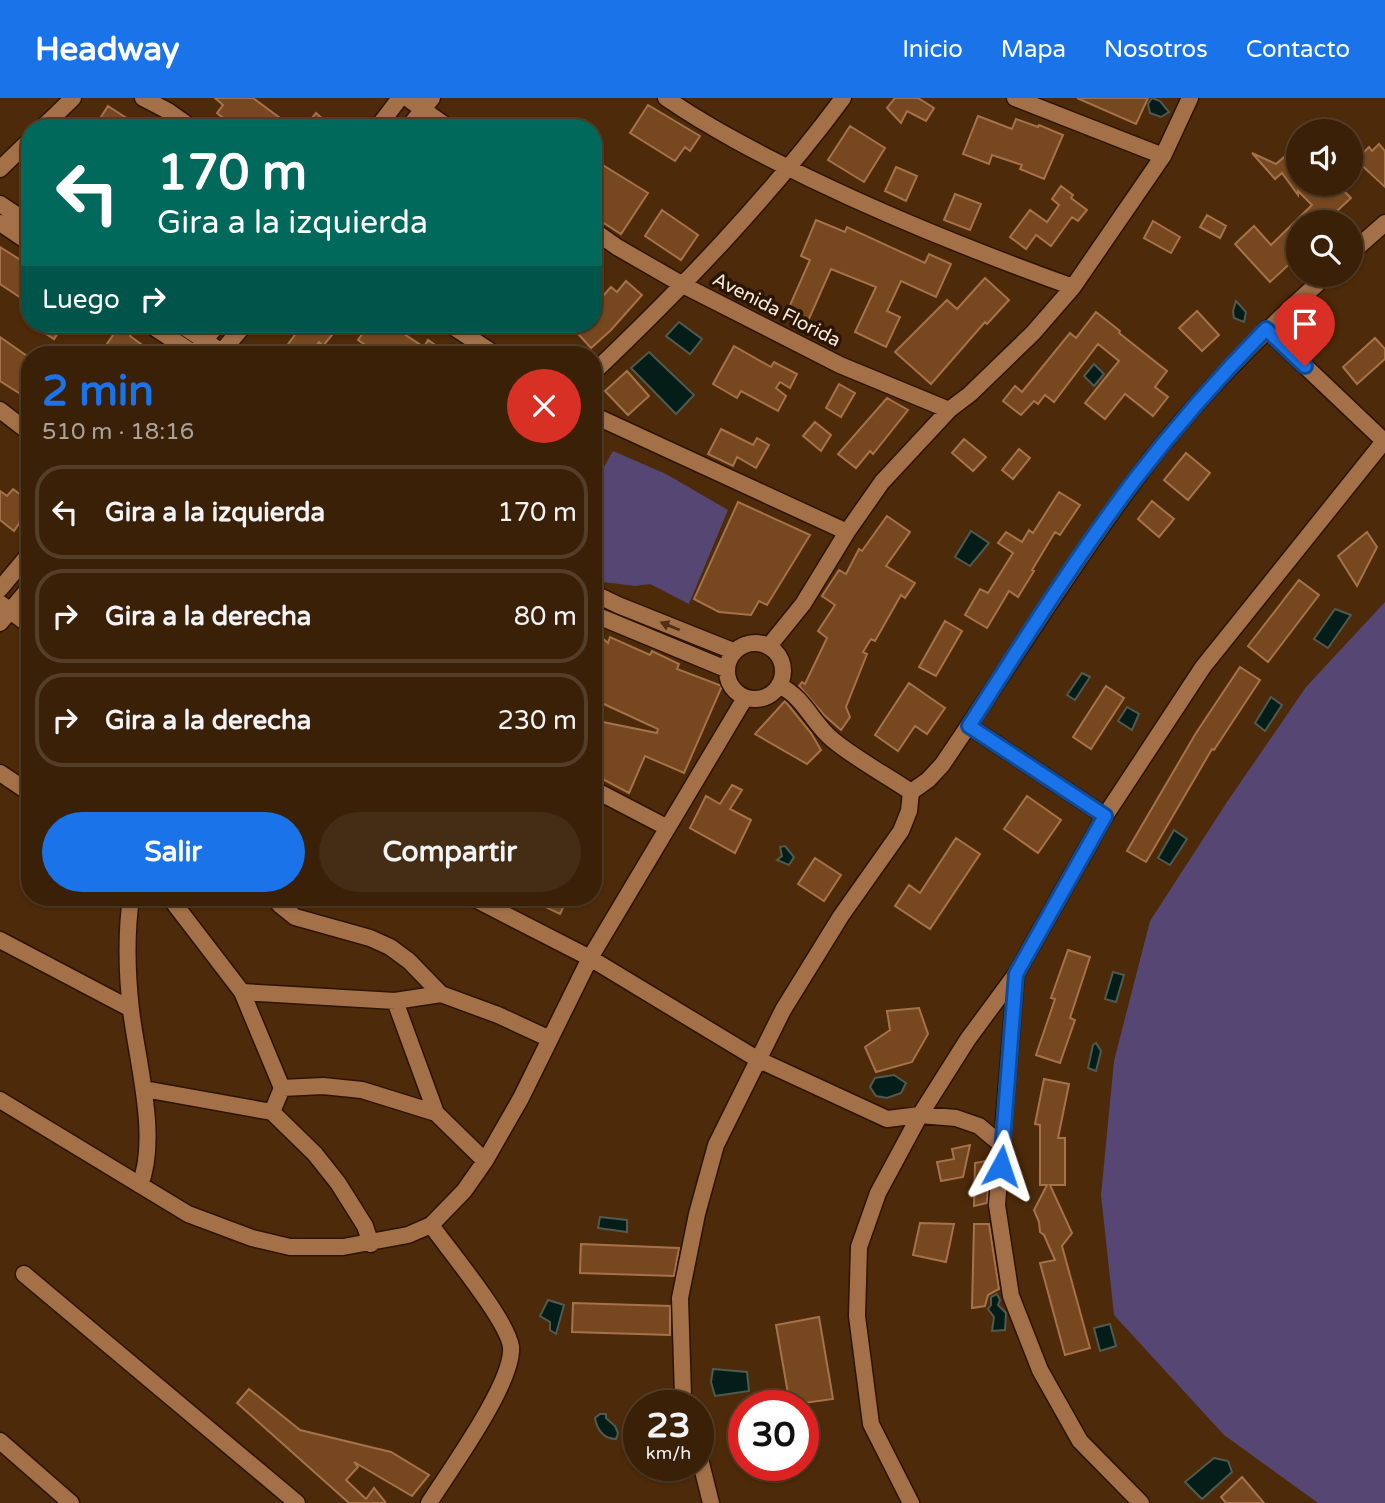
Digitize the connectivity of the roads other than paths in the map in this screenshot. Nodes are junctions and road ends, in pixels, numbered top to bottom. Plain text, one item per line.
1 (73, 98) edge
2 (143, 98) edge
3 (400, 98) edge
4 (407, 98) edge
5 (666, 98) edge
6 (843, 98) edge
7 (1015, 98) edge
8 (1191, 98) edge
9 (427, 104) edge
10 (51, 119) edge
11 (179, 119) edge
12 (384, 119) edge
13 (415, 119) edge
14 (441, 119) edge
15 (21, 149) edge
16 (1163, 156) junction
17 (789, 168) junction
18 (0, 169) edge
19 (0, 204) edge
20 (21, 217) edge
21 (0, 223) edge
22 (1385, 223) edge
23 (602, 236) edge
24 (21, 237) edge
25 (1363, 242) edge
26 (683, 285) junction
27 (1073, 287) junction
28 (1313, 287) edge
29 (1266, 329) junction
30 (162, 333) edge
31 (194, 333) edge
32 (211, 333) edge
33 (463, 333) edge
34 (205, 340) junction
35 (181, 346) edge
36 (201, 346) edge
37 (212, 346) edge
38 (482, 346) edge
39 (602, 364) edge
40 (0, 410) edge
41 (949, 410) junction
42 (602, 419) edge
43 (21, 426) edge
44 (1385, 441) edge
45 (847, 532) junction
46 (21, 564) edge
47 (0, 589) edge
48 (21, 596) edge
49 (602, 597) edge
50 (3, 613) edge
51 (602, 618) edge
52 (21, 622) edge
53 (769, 646) junction
54 (733, 651) junction
55 (726, 669) junction
56 (779, 685) junction
57 (745, 698) junction
58 (969, 726) junction
59 (0, 773) edge
60 (21, 787) edge
61 (911, 792) junction
62 (602, 794) edge
63 (1105, 816) junction
64 (666, 827) junction
65 (131, 906) edge
66 (176, 906) edge
67 (281, 906) edge
68 (489, 906) edge
69 (0, 940) edge
70 (590, 958) junction
71 (1016, 974) junction
72 (242, 992) junction
73 (441, 994) junction
74 (395, 1001) junction
75 (131, 1009) junction
76 (550, 1039) junction
77 (757, 1059) junction
78 (282, 1088) junction
79 (145, 1089) junction
80 (0, 1100) edge
81 (272, 1112) junction
82 (436, 1113) junction
83 (920, 1115) junction
84 (1003, 1146) junction
85 (485, 1161) junction
86 (140, 1185) junction
87 (431, 1225) junction
88 (371, 1244) junction
89 (24, 1274) dead end
90 (683, 1390) edge
91 (0, 1441) edge
92 (899, 1475) junction
93 (706, 1481) edge
94 (71, 1503) edge
95 (297, 1503) edge
96 (429, 1503) edge
97 (711, 1503) edge
98 (896, 1503) edge
99 (911, 1503) edge
100 (920, 1503) edge
101 (1141, 1503) edge

1 - 10 street
2 - 11 street
3 - 12 street
4 - 9 street
5 - 17 street
6 - 17 street
7 - 16 street
8 - 16 street
9 - 13 street
9 - 14 street
15 - 18 street
16 - 27 street
17 - 26 street
17 - 27 street
19 - 20 street
21 - 24 street
22 - 25 street
23 - 26 street, Avenida Florida
26 - 39 street
26 - 41 street, Avenida Florida
27 - 41 street
28 - 29 street
29 - 44 street
29 - 58 street
30 - 35 street
31 - 34 street
32 - 34 street
33 - 38 street
34 - 36 street
34 - 37 street
40 - 43 street
41 - 45 street
42 - 45 street
44 - 63 street
45 - 53 street
46 - 47 street
48 - 50 street
54 -> 49 street
50 - 52 street
51 - 55 street
53 - 54 street
53 - 56 street
54 - 55 street
55 - 57 street
56 - 57 street
56 - 61 street
57 - 64 street
58 - 61 street
58 - 63 street
59 - 60 street
61 - 77 street
62 - 64 street
63 - 71 street
64 - 70 street
65 - 75 street
66 - 72 street
67 - 73 street
68 - 70 street
69 - 75 street
70 - 76 street
70 - 77 street
71 - 83 street
71 - 84 street
72 - 74 street
72 - 78 street
73 - 74 street
73 - 76 street
74 - 82 street
75 - 79 street
76 - 85 street
77 - 83 street
77 - 90 street
78 - 81 street
78 - 82 street
79 - 81 street
79 - 86 street
80 - 86 street
81 - 88 street
82 - 85 street
83 - 84 street
83 - 92 street
84 - 101 street
85 - 87 street
86 - 88 street
87 - 88 street
87 - 96 street
89 - 95 street
91 - 94 street
92 - 98 street
92 - 99 street
92 - 100 street
93 - 97 street

